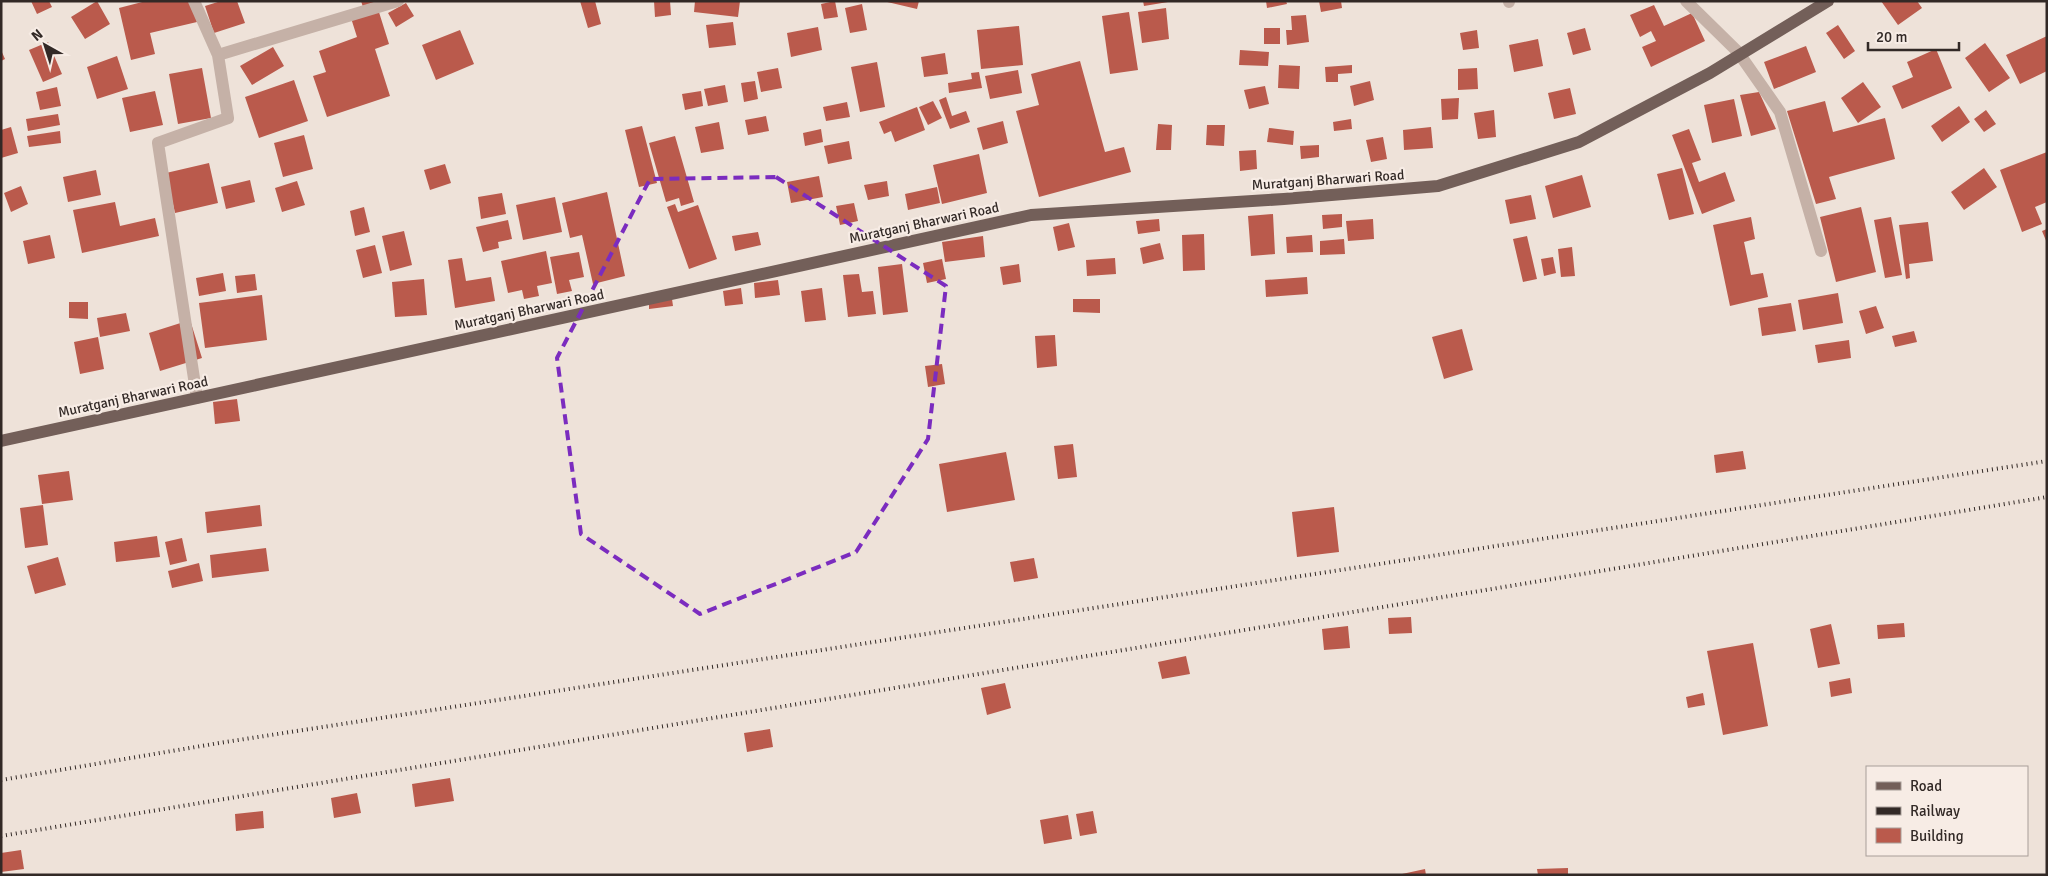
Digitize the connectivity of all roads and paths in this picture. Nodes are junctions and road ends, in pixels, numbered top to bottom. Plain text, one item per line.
1 (194, 1) edge
2 (398, 1) edge
3 (1686, 1) edge
4 (1828, 1) edge
5 (218, 54) junction
6 (1741, 55) junction
7 (1822, 252) dead end
8 (197, 398) junction
9 (1, 441) edge

1 - 5 street
2 - 5 street
3 - 6 street
4 - 6 main road, Muratganj Bharwari Road
5 - 8 street
6 - 7 street
6 - 8 main road, Muratganj Bharwari Road
8 - 9 main road, Muratganj Bharwari Road

